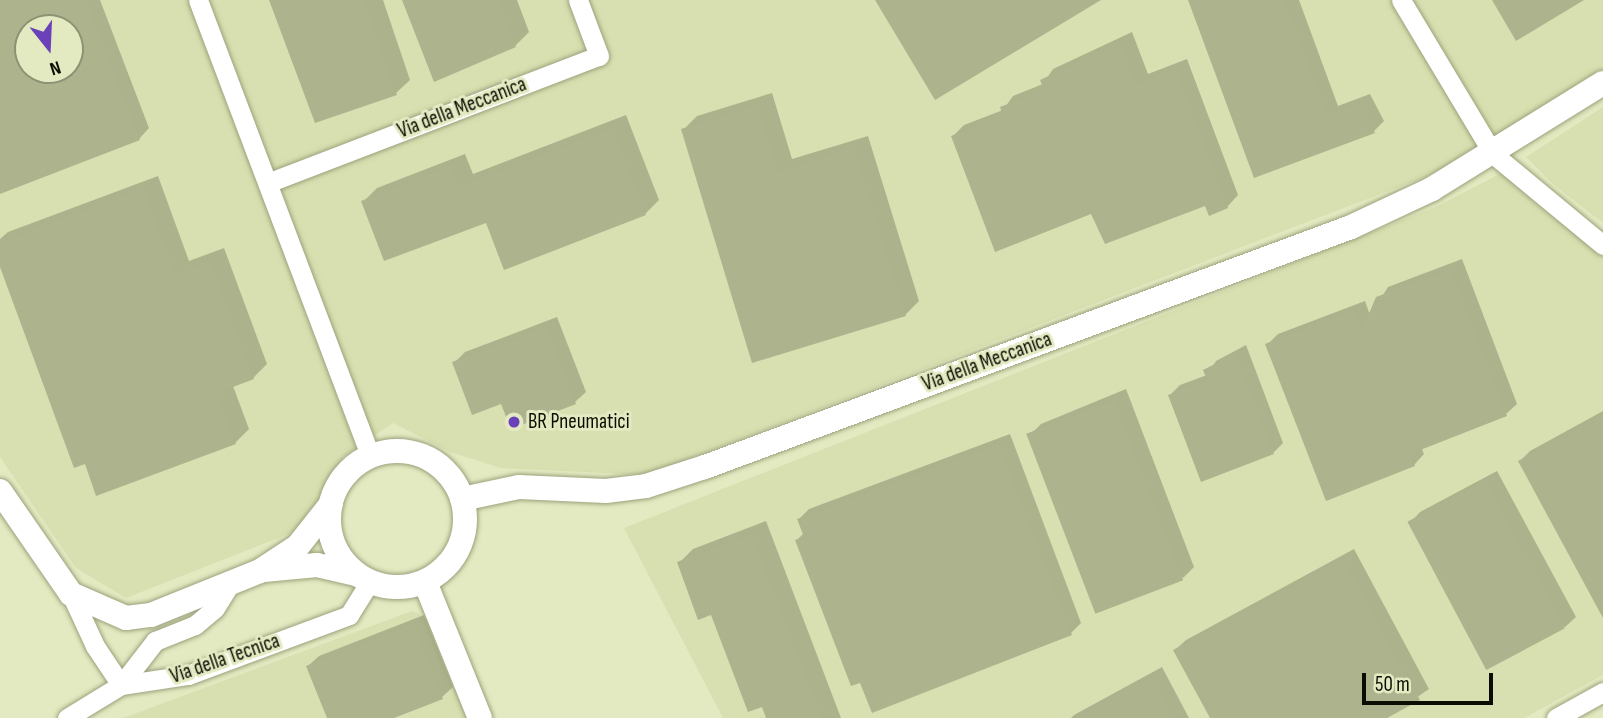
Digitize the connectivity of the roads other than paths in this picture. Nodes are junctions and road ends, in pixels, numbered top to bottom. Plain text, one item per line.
1 (198, 0) edge
2 (578, 0) edge
3 (1401, 0) edge
4 (1603, 83) edge
5 (1493, 154) junction
6 (270, 182) junction
7 (1603, 246) edge
8 (371, 457) junction
9 (0, 491) edge
10 (462, 499) junction
11 (331, 504) junction
12 (260, 570) junction
13 (363, 578) junction
14 (425, 582) junction
15 (231, 583) junction
16 (71, 594) junction
17 (121, 685) junction
18 (1603, 692) edge
19 (67, 718) edge
20 (480, 718) edge
21 (1556, 718) edge

1 - 6 street
2 - 6 street, Via della Meccanica
3 - 5 street
4 - 5 street, Via della Meccanica
5 - 7 street
5 - 10 street, Via della Meccanica
6 - 8 street
8 - 10 street
8 - 11 street
9 - 16 street
10 - 14 street
11 - 12 street
11 - 13 street
12 - 13 street
12 - 15 street
13 - 14 street
13 - 17 street, Via della Tecnica
14 - 20 street
15 - 16 street
15 - 17 street
16 - 17 street
17 - 19 street
18 - 21 street

